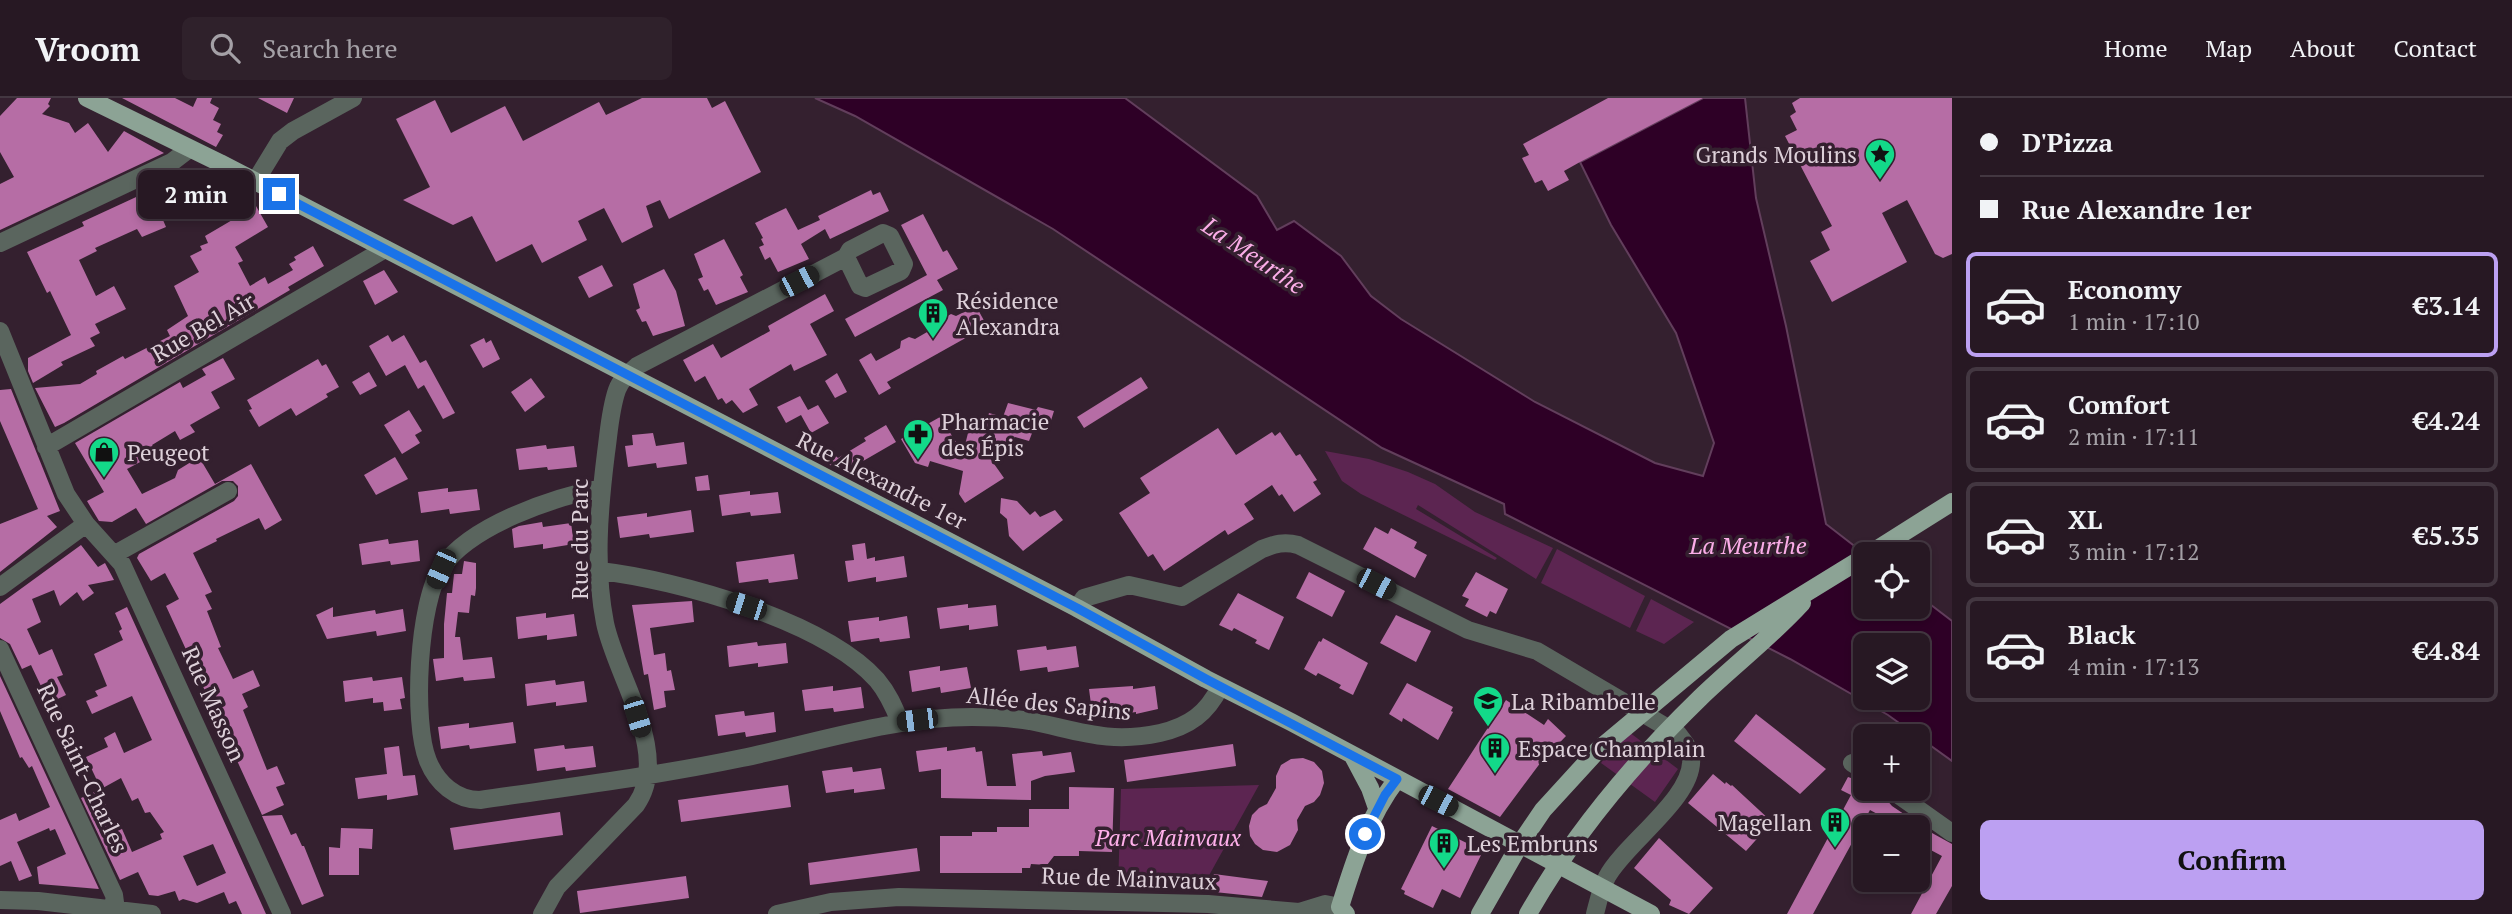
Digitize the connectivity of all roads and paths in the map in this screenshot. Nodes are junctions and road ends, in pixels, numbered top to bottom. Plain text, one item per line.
1 (87, 98) edge
2 (353, 98) edge
3 (188, 149) junction
4 (255, 182) junction
5 (0, 243) edge
6 (384, 249) junction
7 (846, 257) dead end
8 (0, 331) edge
9 (626, 375) junction
10 (46, 447) junction
11 (602, 488) junction
12 (228, 491) dead end
13 (1952, 502) edge
14 (86, 524) junction
15 (1889, 542) edge
16 (115, 554) junction
17 (1853, 565) edge
18 (600, 571) junction
19 (0, 587) edge
20 (1816, 587) junction
21 (1109, 591) junction
22 (1077, 608) junction
23 (1094, 618) junction
24 (0, 649) edge
25 (1220, 687) junction
26 (900, 722) junction
27 (1353, 756) junction
28 (649, 775) junction
29 (1397, 779) junction
30 (1907, 801) edge
31 (1377, 808) junction
32 (1952, 833) edge
33 (1603, 889) junction
34 (0, 900) edge
35 (116, 910) junction
36 (1343, 910) edge
37 (152, 914) edge
38 (282, 914) edge
39 (542, 914) edge
40 (777, 914) edge
41 (1480, 914) edge
42 (1528, 914) edge
43 (1595, 914) edge
44 (1651, 914) edge

1 - 3 main road, Rue Alexandre 1er
2 - 4 street
3 - 4 main road, Rue Alexandre 1er
3 - 5 street
4 - 6 main road, Rue Alexandre 1er
6 - 9 main road, Rue Alexandre 1er
6 - 10 street, Rue Bel Air
7 - 9 street
8 - 10 street, Rue Masson
9 - 11 street, Rue du Parc
9 - 22 main road, Rue Alexandre 1er
10 - 14 street, Rue Masson
11 - 18 street, Rue du Parc
11 - 28 street, Allée des Sapins
12 - 16 street
13 - 15 main road
14 - 16 street, Rue Masson
14 - 19 street
16 - 38 street, Rue Masson
17 - 20 main road
18 - 26 street
18 - 28 street, Rue du Parc
20 - 41 main road
20 - 42 main road
21 - 22 street
21 - 23 street
21 - 33 street
22 - 23 main road, Rue Alexandre 1er
23 - 25 main road, Rue Alexandre 1er
24 - 35 street, Rue Saint-Charles
25 - 26 street, Allée des Sapins
25 - 27 main road, Rue Alexandre 1er
26 - 28 street, Allée des Sapins
27 - 29 main road, Rue Alexandre 1er
27 - 31 main road
28 - 39 street
29 - 31 main road, Rue de Mainvaux
29 - 33 main road, Rue Alexandre 1er
30 - 32 street
31 - 36 main road, Rue de Mainvaux
33 - 43 street
33 - 44 main road, Rue Alexandre 1er
34 - 35 street
35 - 37 street
36 - 40 street, Rue de Mainvaux

